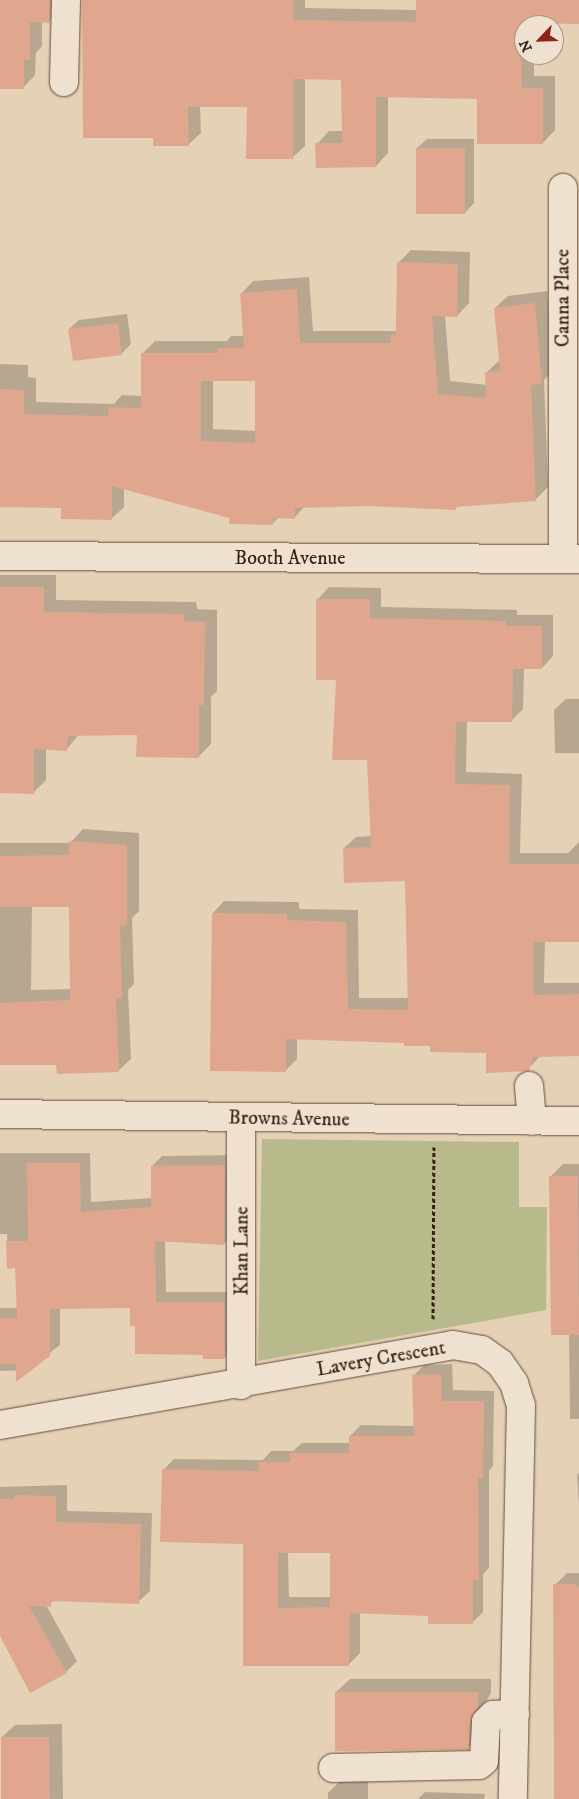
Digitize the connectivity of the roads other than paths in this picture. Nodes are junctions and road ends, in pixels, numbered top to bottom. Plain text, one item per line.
1 (66, 0) edge
2 (64, 82) dead end
3 (563, 188) dead end
4 (0, 556) edge
5 (571, 559) edge
6 (529, 1086) dead end
7 (0, 1114) edge
8 (241, 1118) junction
9 (532, 1121) junction
10 (579, 1121) edge
11 (241, 1384) junction
12 (0, 1425) edge
13 (515, 1714) junction
14 (333, 1768) dead end
15 (513, 1799) edge

1 - 2 street
3 - 5 street, Canna Place
4 - 5 street, Booth Avenue
6 - 9 street
7 - 8 street, Browns Avenue
8 - 9 street, Browns Avenue
8 - 11 street, Khan Lane
9 - 10 street, Browns Avenue
11 - 12 street, Lavery Crescent
11 - 13 street, Lavery Crescent
13 - 14 street
13 - 15 street, Lavery Crescent

